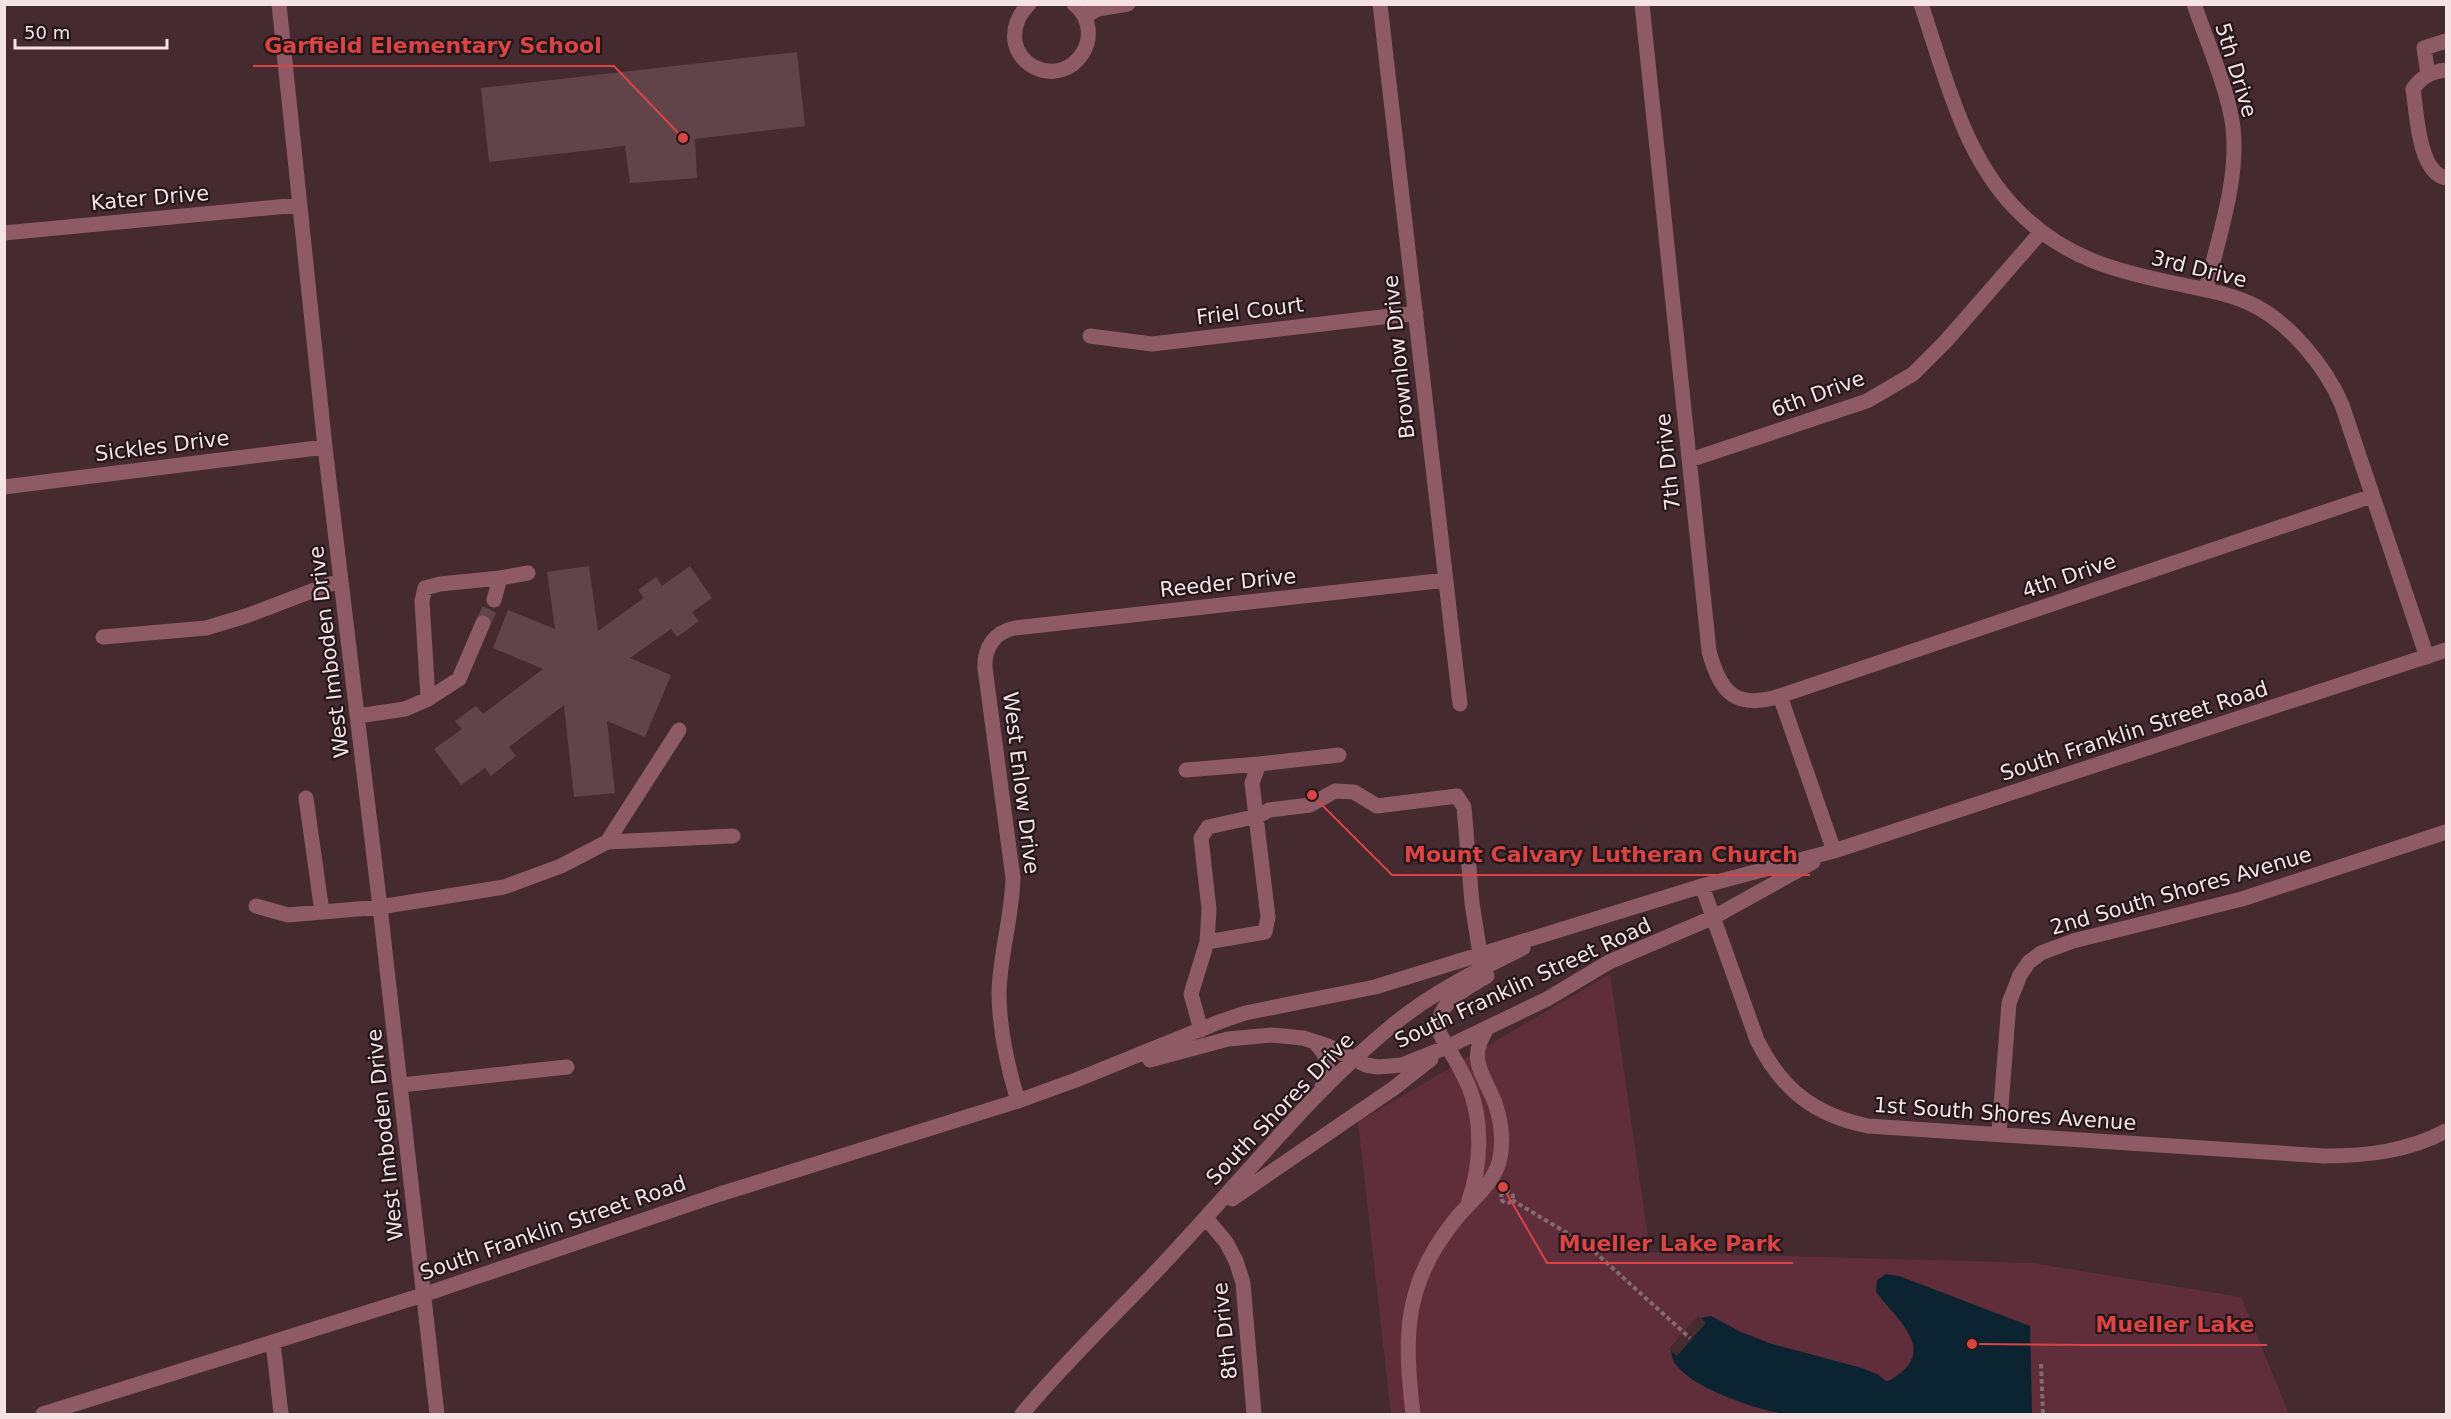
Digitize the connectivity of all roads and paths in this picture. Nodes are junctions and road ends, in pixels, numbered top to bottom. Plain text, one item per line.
1 (279, 4) edge
2 (1029, 4) edge
3 (1128, 4) edge
4 (1380, 4) edge
5 (1642, 4) edge
6 (1921, 4) edge
7 (2194, 4) edge
8 (1079, 10) edge
9 (2446, 41) edge
10 (2446, 70) edge
11 (2428, 75) junction
12 (2446, 178) edge
13 (299, 205) junction
14 (2041, 232) junction
15 (4, 233) edge
16 (2206, 290) junction
17 (1416, 313) junction
18 (1090, 336) dead end
19 (325, 447) junction
20 (1690, 460) junction
21 (4, 487) edge
22 (2372, 496) junction
23 (528, 573) dead end
24 (500, 578) junction
25 (341, 580) junction
26 (1446, 580) junction
27 (494, 600) tunnel mouth
28 (483, 623) tunnel mouth
29 (1015, 628) joint
30 (103, 637) dead end
31 (2446, 650) edge
32 (2427, 657) junction
33 (1780, 696) junction
34 (428, 699) junction
35 (1460, 704) dead end
36 (358, 716) junction
37 (679, 730) dead end
38 (1339, 755) dead end
39 (1259, 764) junction
40 (1186, 770) dead end
41 (306, 798) dead end
42 (1258, 816) junction
43 (2446, 832) edge
44 (733, 836) dead end
45 (607, 842) junction
46 (1834, 851) junction
47 (1702, 885) junction
48 (256, 906) dead end
49 (380, 907) junction
50 (322, 912) junction
51 (1714, 917) junction
52 (1572, 925) junction
53 (1207, 942) junction
54 (1480, 954) junction
55 (1488, 1027) junction
56 (1201, 1030) junction
57 (1314, 1042) junction
58 (1447, 1047) junction
59 (1354, 1059) junction
60 (567, 1067) dead end
61 (1076, 1080) junction
62 (401, 1085) junction
63 (1319, 1093) junction
64 (1017, 1101) junction
65 (2446, 1131) edge
66 (1999, 1133) junction
67 (1512, 1200) dead end
68 (1468, 1204) junction
69 (1206, 1218) junction
70 (423, 1295) junction
71 (1690, 1338) dead end
72 (273, 1342) junction
73 (2042, 1364) dead end
74 (43, 1414) edge
75 (281, 1414) edge
76 (437, 1414) edge
77 (1022, 1414) edge
78 (1254, 1414) edge
79 (1413, 1414) edge
80 (2043, 1414) edge

1 - 13 street, West Imboden Drive
2 - 8 street
3 - 8 street
4 - 17 street, Brownlow Drive
5 - 20 street, 7th Drive
6 - 14 street, 3rd Drive
7 - 16 street, 5th Drive
9 - 11 street
10 - 11 street
11 - 12 street
13 - 15 street, Kater Drive
13 - 19 street, West Imboden Drive
14 - 16 street, 3rd Drive
14 - 20 street, 6th Drive
16 - 22 street, 3rd Drive
17 - 18 street, Friel Court
17 - 26 street, Brownlow Drive
19 - 21 street, Sickles Drive
19 - 25 street, West Imboden Drive
20 - 33 street, 7th Drive
22 - 32 street, 3rd Drive
22 - 33 street, 4th Drive
23 - 24 street
24 - 27 street
24 - 34 street
25 - 30 street
25 - 36 street, West Imboden Drive
26 - 29 street, Reeder Drive
26 - 35 street, Brownlow Drive
28 - 34 street
29 - 64 street, West Enlow Drive
31 - 32 street, South Franklin Street Road
32 - 46 street, South Franklin Street Road
33 - 46 street
34 - 36 street
36 - 49 street, West Imboden Drive
37 - 45 street
38 - 39 street
39 - 40 street
39 - 42 street
41 - 50 street
42 - 53 street
42 - 53 street
42 - 54 street
43 - 66 street, 2nd South Shores Avenue
44 - 45 street
45 - 49 street
46 - 47 street, South Franklin Street Road
46 - 51 street, South Franklin Street Road
47 - 51 street, 1st South Shores Avenue
47 - 52 street, South Franklin Street Road
48 - 50 street
49 - 50 street
49 - 62 street, West Imboden Drive
51 - 55 street, South Franklin Street Road
51 - 66 street, 1st South Shores Avenue
52 - 54 street, South Franklin Street Road
52 - 58 street
52 - 59 street, South Shores Drive
53 - 56 street
54 - 56 street, South Franklin Street Road
55 - 58 street, South Franklin Street Road
55 - 68 street
56 - 61 street, South Franklin Street Road
57 - 59 street, South Franklin Street Road
57 - 61 street, South Franklin Street Road
57 - 63 street
58 - 59 street, South Franklin Street Road
58 - 68 street
58 - 69 street, South Shores Drive
59 - 63 street, South Shores Drive
60 - 62 street
61 - 64 street, South Franklin Street Road
62 - 70 street, West Imboden Drive
63 - 69 street, South Shores Drive
64 - 70 street, South Franklin Street Road
65 - 66 street, 1st South Shores Avenue
67 - 71 path
68 - 79 street
69 - 77 street, South Shores Drive
69 - 78 street, 8th Drive
70 - 72 street, South Franklin Street Road
70 - 76 street, West Imboden Drive
72 - 74 street, South Franklin Street Road
72 - 75 street
73 - 80 path

